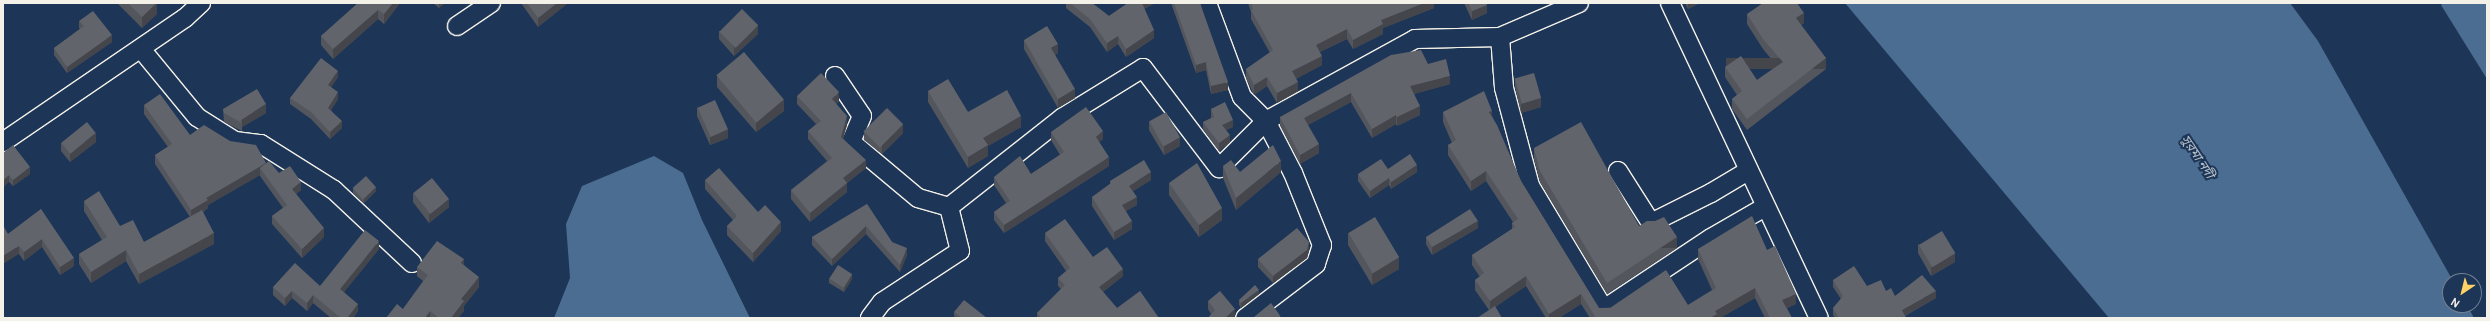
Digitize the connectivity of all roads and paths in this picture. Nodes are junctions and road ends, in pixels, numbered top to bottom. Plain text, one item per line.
1 (201, 3) edge
2 (491, 3) edge
3 (1207, 3) edge
4 (1579, 3) edge
5 (1670, 3) edge
6 (457, 26) dead end
7 (1500, 37) junction
8 (141, 49) junction
9 (835, 76) dead end
10 (1266, 121) junction
11 (3, 142) edge
12 (1618, 171) dead end
13 (1748, 171) junction
14 (948, 207) junction
15 (1765, 207) junction
16 (412, 263) dead end
17 (870, 318) edge
18 (1244, 318) edge
19 (1818, 318) edge

1 - 8 street
2 - 6 street
3 - 10 street
4 - 7 street
5 - 13 street
7 - 10 street
7 - 15 street
8 - 11 street
8 - 16 street
9 - 14 street
10 - 14 street
10 - 18 street
12 - 13 street
13 - 15 street
14 - 17 street
15 - 19 street

